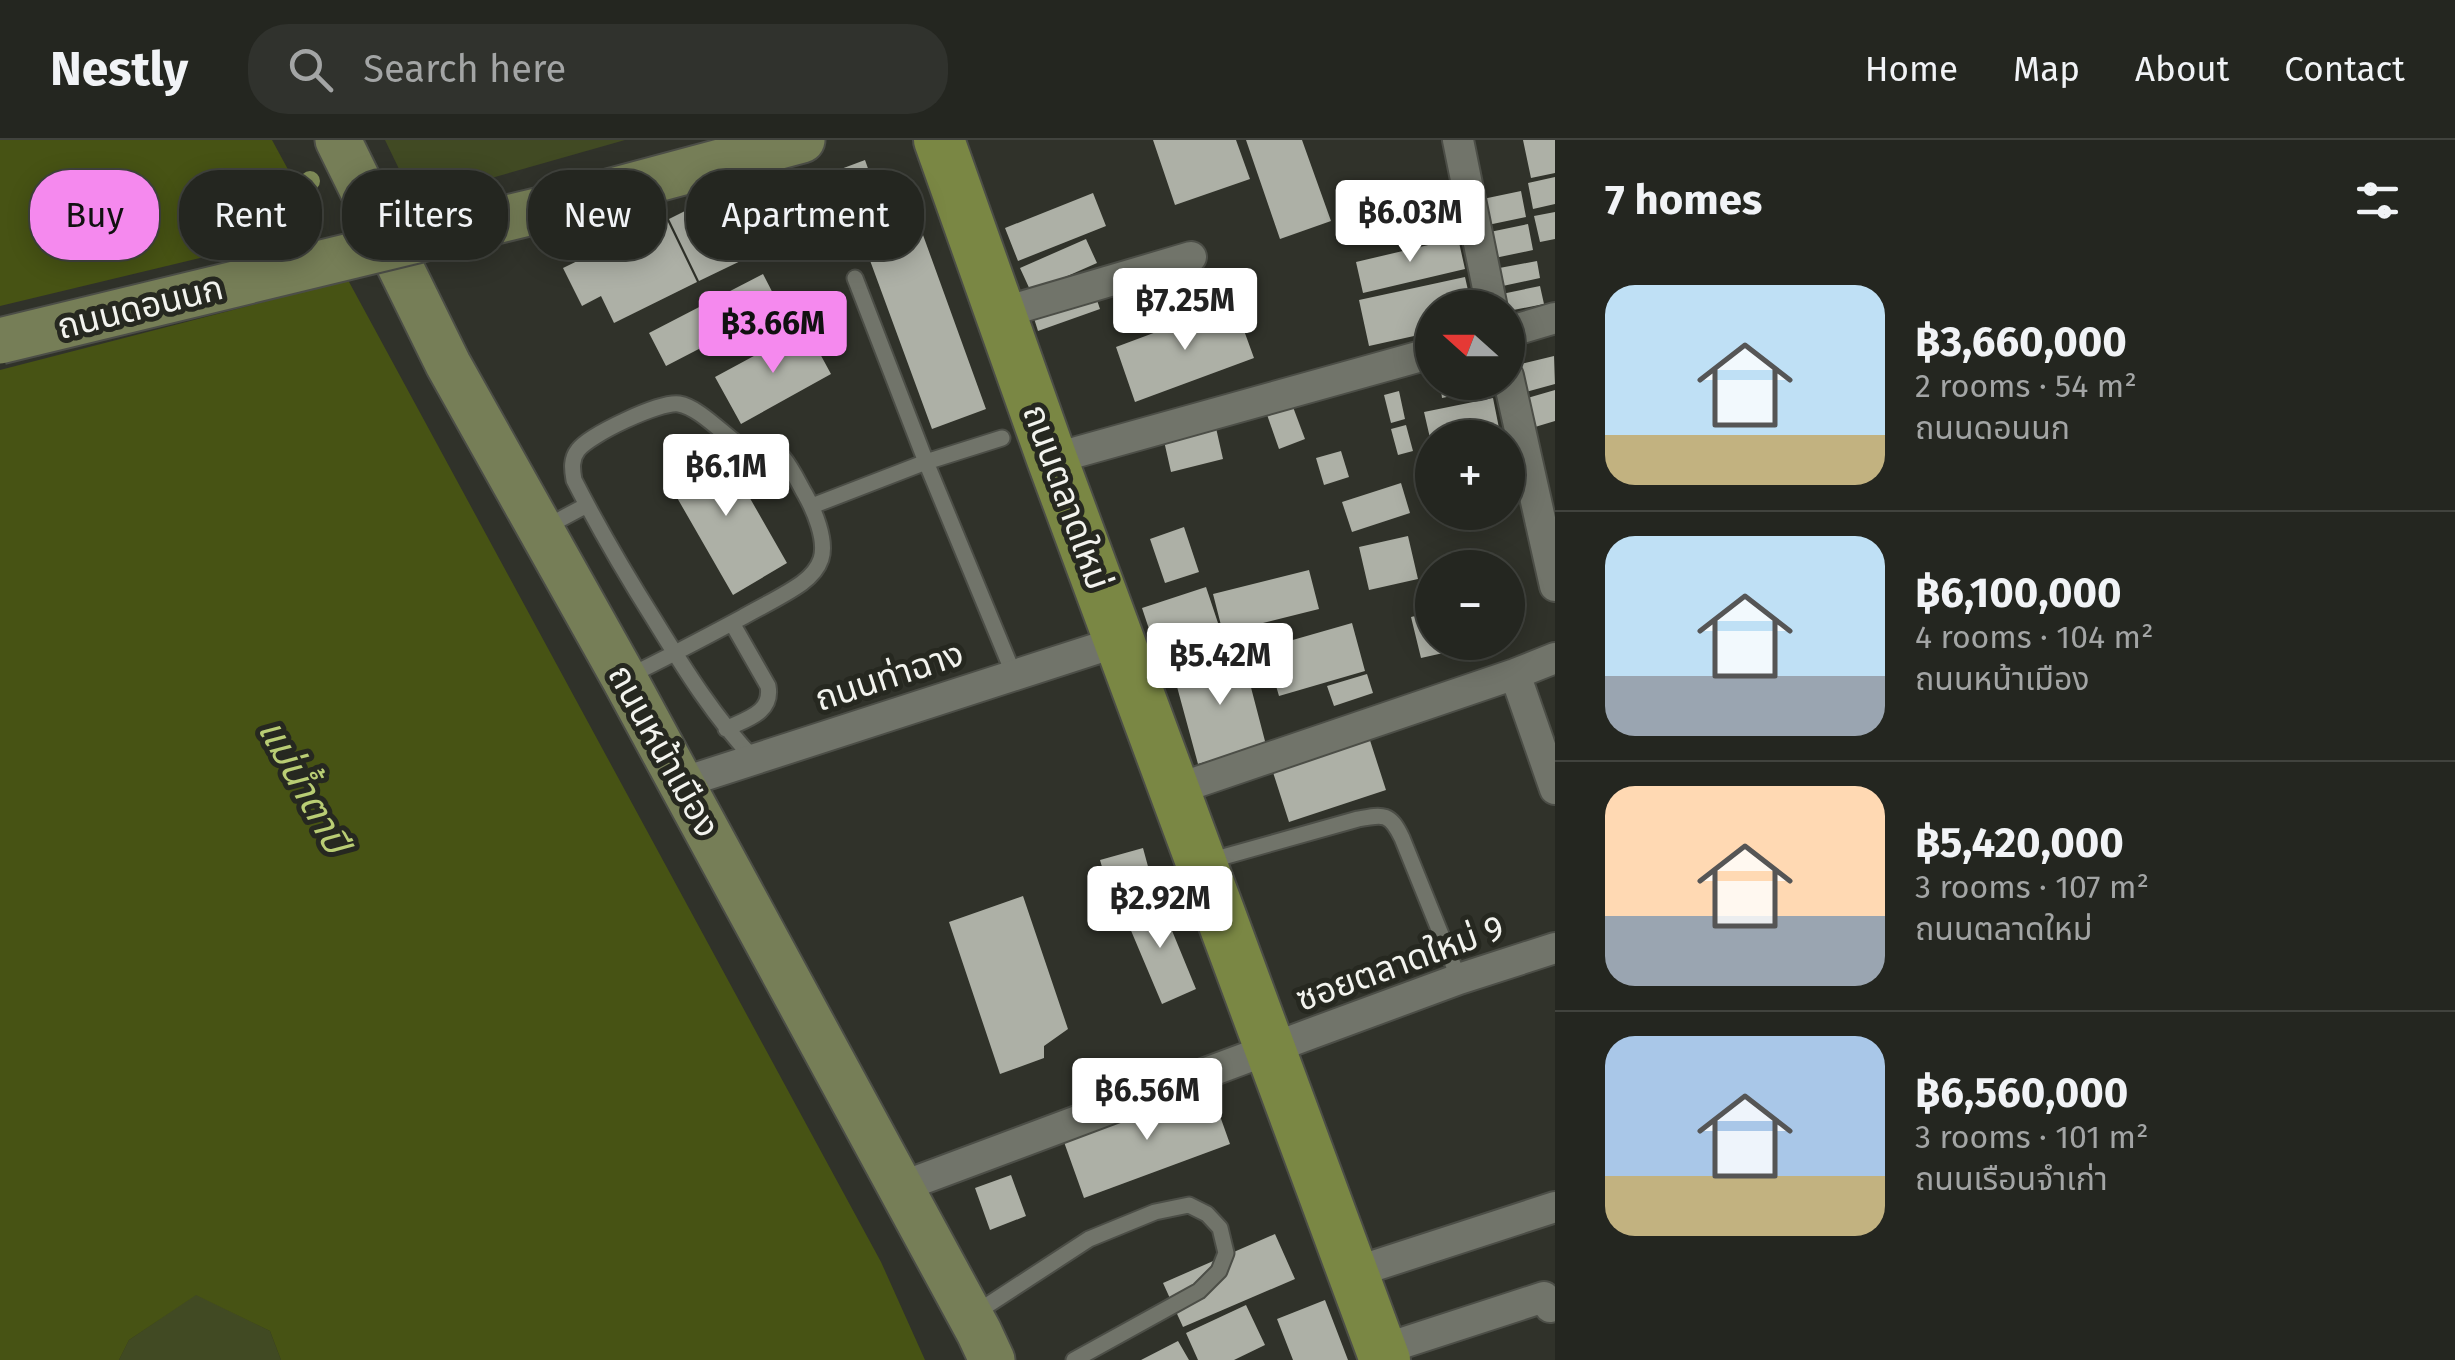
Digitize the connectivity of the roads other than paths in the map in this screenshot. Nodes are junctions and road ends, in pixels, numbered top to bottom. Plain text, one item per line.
1 (338, 140) edge
2 (802, 140) edge
3 (939, 140) edge
4 (1458, 140) edge
5 (1191, 258) dead end
6 (855, 278) dead end
7 (1488, 290) edge
8 (1001, 313) junction
9 (1555, 318) edge
10 (1525, 327) edge
11 (0, 341) edge
12 (1415, 358) edge
13 (1513, 400) edge
14 (1002, 438) dead end
15 (1052, 458) junction
16 (926, 462) junction
17 (587, 505) junction
18 (812, 506) junction
19 (541, 530) junction
20 (1555, 586) edge
21 (732, 623) junction
22 (1120, 641) junction
23 (675, 654) junction
24 (1555, 658) edge
25 (1515, 674) junction
26 (1014, 675) junction
27 (624, 678) junction
28 (726, 729) junction
29 (754, 759) junction
30 (681, 782) junction
31 (1174, 790) junction
32 (1555, 790) edge
33 (1202, 863) junction
34 (1555, 948) edge
35 (1459, 980) junction
36 (1270, 1050) junction
37 (901, 1186) junction
38 (1555, 1207) edge
39 (1352, 1273) junction
40 (1555, 1306) edge
41 (971, 1316) junction
42 (1383, 1355) edge
43 (992, 1360) edge
44 (1074, 1360) edge

1 - 19 street, ถนนหน้าเมือง
2 - 11 street, ถนนดอนนก, bridge
3 - 8 main road, ถนนตลาดใหม่
4 - 7 street
5 - 8 street
6 - 16 lane
8 - 15 main road, ถนนตลาดใหม่
9 - 10 street
12 - 15 street
13 - 20 street
14 - 16 lane
15 - 22 main road, ถนนตลาดใหม่
16 - 18 lane
16 - 26 lane
17 - 18 lane
17 - 19 lane
17 - 23 lane
18 - 21 lane
19 - 27 street, ถนนหน้าเมือง
21 - 23 lane
21 - 28 lane
22 - 26 street, ถนนท่าฉาง
22 - 31 main road, ถนนตลาดใหม่
23 - 27 lane
23 - 28 lane
24 - 25 street
25 - 31 street
25 - 32 street
26 - 29 street, ถนนท่าฉาง
27 - 30 street, ถนนหน้าเมือง
28 - 29 lane
29 - 30 street, ถนนท่าฉาง
30 - 37 street, ถนนหน้าเมือง
31 - 33 main road, ถนนตลาดใหม่
33 - 35 lane
33 - 36 main road, ถนนตลาดใหม่
34 - 35 street, ซอยตลาดใหม่ 9
35 - 36 street, ซอยตลาดใหม่ 9
36 - 37 street, ซอยตลาดใหม่ 9
36 - 39 main road, ถนนตลาดใหม่
37 - 41 street, ถนนหน้าเมือง
38 - 39 street
39 - 42 main road, ถนนตลาดใหม่
40 - 42 street
41 - 43 street, ถนนหน้าเมือง
41 - 44 lane

